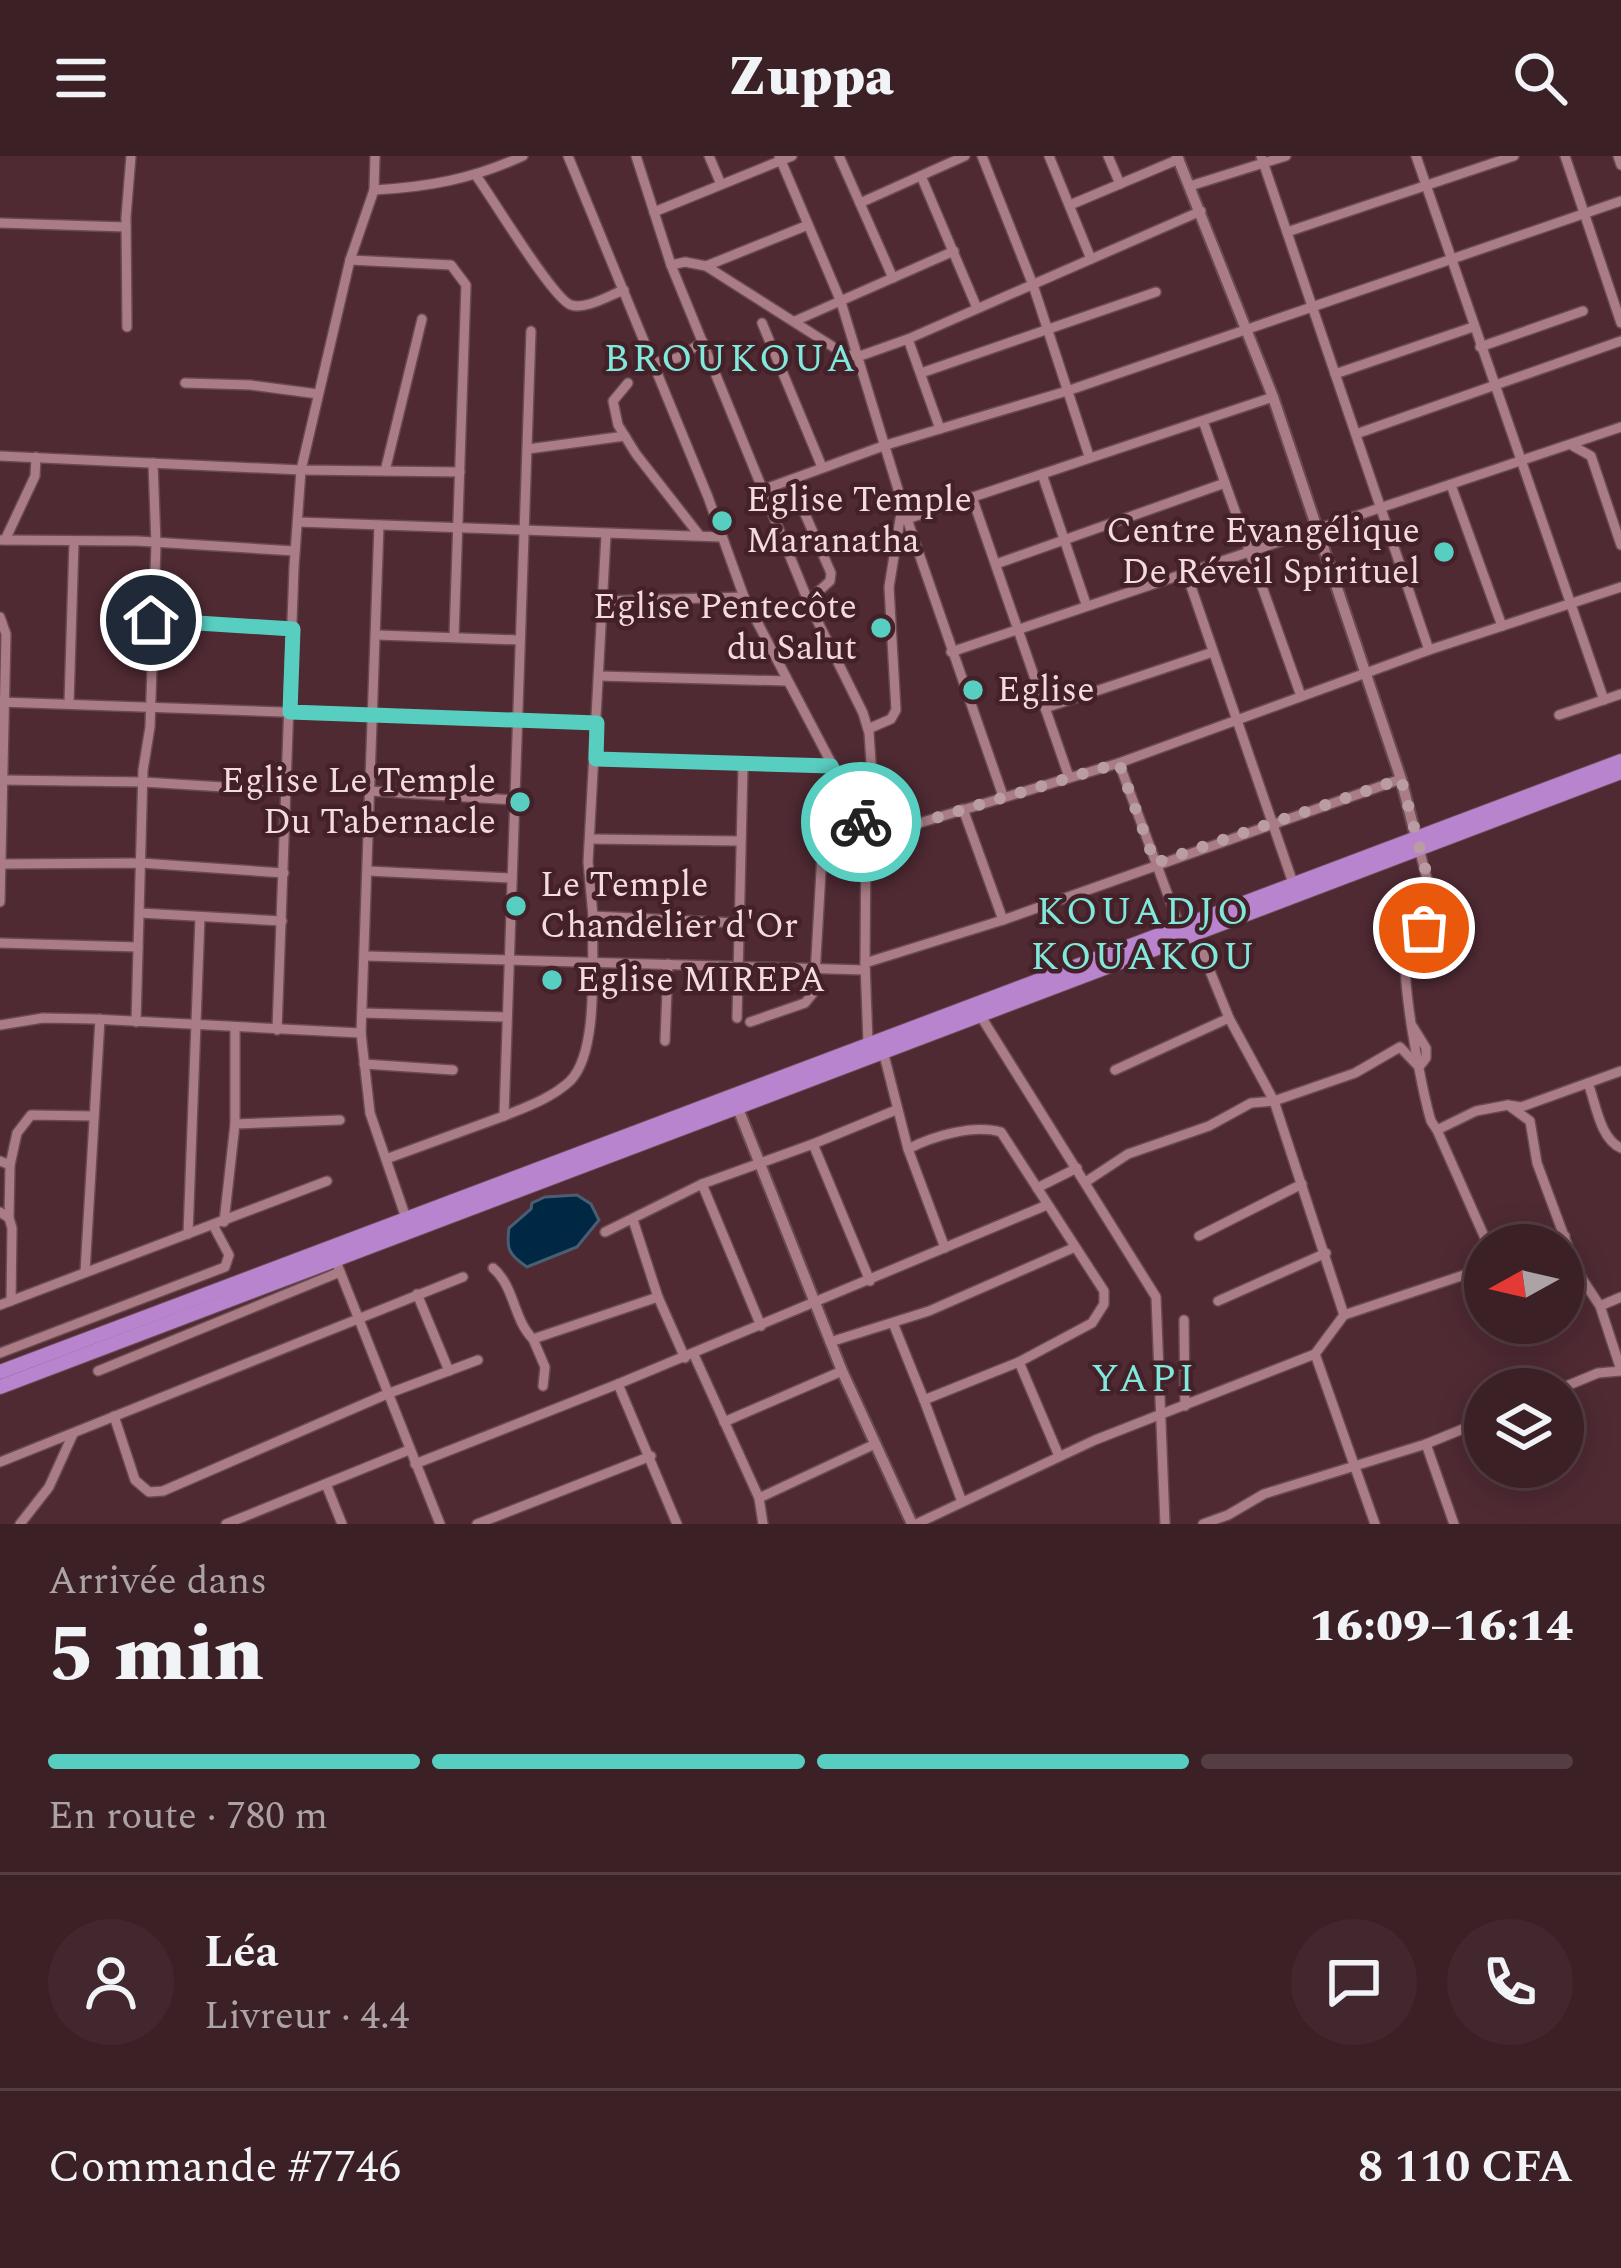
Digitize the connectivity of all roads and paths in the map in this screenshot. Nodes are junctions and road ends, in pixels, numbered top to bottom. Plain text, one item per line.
1 (131, 156) edge
2 (375, 156) edge
3 (523, 156) edge
4 (568, 156) edge
5 (636, 156) edge
6 (709, 156) edge
7 (838, 156) edge
8 (965, 156) edge
9 (982, 156) edge
10 (1049, 156) edge
11 (1108, 156) edge
12 (1286, 156) edge
13 (1416, 156) edge
14 (1514, 156) edge
15 (1565, 156) edge
16 (1618, 156) edge
17 (784, 157) edge
18 (1178, 158) edge
19 (1262, 160) edge
20 (1621, 165) edge
21 (921, 176) junction
22 (477, 177) junction
23 (720, 182) junction
24 (1120, 184) junction
25 (1190, 186) junction
26 (1426, 186) junction
27 (374, 190) junction
28 (1621, 201) edge
29 (860, 203) junction
30 (1070, 205) junction
31 (1201, 211) junction
32 (654, 212) junction
33 (1583, 213) junction
34 (0, 223) edge
35 (808, 224) junction
36 (126, 227) junction
37 (1287, 232) junction
38 (954, 251) junction
39 (1450, 258) junction
40 (1091, 259) junction
41 (350, 260) junction
42 (671, 265) junction
43 (706, 266) junction
44 (892, 278) junction
45 (1034, 285) junction
46 (624, 290) junction
47 (1156, 292) dead end
48 (842, 302) junction
49 (1312, 306) junction
50 (977, 308) junction
51 (1583, 310) dead end
52 (422, 319) dead end
53 (795, 320) junction
54 (1620, 320) edge
55 (762, 323) dead end
56 (127, 327) dead end
57 (1473, 327) junction
58 (1048, 328) junction
59 (1246, 328) junction
60 (531, 332) dead end
61 (908, 339) junction
62 (1621, 341) edge
63 (703, 342) junction
64 (1480, 347) junction
65 (860, 356) junction
66 (653, 363) junction
67 (921, 373) junction
68 (1335, 374) junction
69 (185, 382) dead end
70 (628, 383) dead end
71 (1494, 388) junction
72 (1067, 391) junction
73 (318, 394) junction
74 (1273, 397) junction
75 (1204, 421) junction
76 (940, 428) junction
77 (1621, 428) edge
78 (1356, 434) junction
79 (625, 436) junction
80 (886, 445) junction
81 (1570, 445) junction
82 (529, 448) junction
83 (0, 456) edge
84 (1089, 456) junction
85 (35, 457) junction
86 (1520, 462) junction
87 (153, 463) junction
88 (822, 467) junction
89 (301, 470) junction
90 (385, 471) junction
91 (460, 472) junction
92 (1042, 474) junction
93 (790, 480) junction
94 (1225, 484) junction
95 (1451, 484) junction
96 (765, 489) junction
97 (972, 497) junction
98 (902, 501) junction
99 (1382, 506) junction
100 (908, 519) junction
101 (298, 522) junction
102 (379, 525) junction
103 (458, 526) junction
104 (1315, 528) junction
105 (526, 530) junction
106 (607, 535) junction
107 (700, 536) junction
108 (721, 537) junction
109 (3, 540) edge
110 (1065, 540) junction
111 (74, 541) junction
112 (155, 544) junction
113 (1621, 545) edge
114 (1249, 550) junction
115 (295, 551) junction
116 (996, 564) junction
117 (1186, 572) junction
118 (1621, 587) edge
119 (744, 597) junction
120 (602, 601) junction
121 (808, 601) junction
122 (1086, 604) junction
123 (1568, 605) junction
124 (0, 617) edge
125 (151, 620) junction
126 (1502, 626) junction
127 (1018, 627) junction
128 (293, 629) junction
129 (377, 635) junction
130 (454, 637) junction
131 (520, 640) junction
132 (1430, 650) junction
133 (951, 652) junction
134 (1213, 652) junction
135 (599, 676) junction
136 (1364, 676) junction
137 (788, 681) junction
138 (1621, 694) edge
139 (1301, 696) junction
140 (1604, 700) junction
141 (1, 702) edge
142 (69, 703) junction
143 (150, 706) junction
144 (1045, 708) junction
145 (290, 712) junction
146 (373, 713) junction
147 (1559, 716) dead end
148 (1234, 719) junction
149 (518, 720) junction
150 (597, 723) junction
151 (868, 729) junction
152 (596, 759) junction
153 (1621, 761) edge
154 (1119, 763) junction
155 (743, 766) junction
156 (833, 770) junction
157 (1621, 772) edge
158 (1069, 777) junction
159 (1401, 779) junction
160 (2, 780) edge
161 (143, 782) junction
162 (287, 791) junction
163 (370, 791) junction
164 (1003, 796) junction
165 (515, 800) junction
166 (963, 808) junction
167 (1271, 823) junction
168 (866, 831) junction
169 (591, 839) junction
170 (740, 841) junction
171 (1418, 842) junction
172 (141, 863) junction
173 (1155, 863) junction
174 (1, 864) edge
175 (368, 872) junction
176 (284, 873) junction
177 (512, 878) junction
178 (1292, 883) junction
179 (0, 902) edge
180 (140, 913) junction
181 (592, 916) junction
182 (200, 917) junction
183 (1003, 920) junction
184 (282, 921) junction
185 (737, 923) junction
186 (1179, 925) junction
187 (1195, 934) junction
188 (0, 943) edge
189 (138, 947) junction
190 (366, 956) junction
191 (509, 959) junction
192 (591, 962) junction
193 (668, 964) junction
194 (865, 967) junction
195 (739, 968) junction
196 (817, 968) junction
197 (362, 1013) junction
198 (980, 1015) junction
199 (507, 1017) junction
200 (737, 1018) dead end
201 (1229, 1018) junction
202 (100, 1019) junction
203 (136, 1022) junction
204 (751, 1022) dead end
205 (0, 1025) edge
206 (193, 1027) junction
207 (236, 1029) junction
208 (278, 1030) junction
209 (362, 1033) junction
210 (664, 1041) dead end
211 (868, 1042) junction
212 (883, 1052) junction
213 (364, 1064) junction
214 (1419, 1067) junction
215 (453, 1070) dead end
216 (1114, 1070) dead end
217 (1621, 1071) edge
218 (1588, 1083) junction
219 (1274, 1101) junction
220 (1508, 1105) junction
221 (737, 1106) junction
222 (896, 1111) junction
223 (94, 1116) junction
224 (504, 1116) junction
225 (340, 1120) dead end
226 (235, 1124) junction
227 (1437, 1130) junction
228 (813, 1144) junction
229 (908, 1148) junction
230 (1621, 1148) edge
231 (386, 1159) junction
232 (757, 1162) junction
233 (5, 1163) edge
234 (1077, 1168) junction
235 (327, 1180) dead end
236 (1087, 1181) junction
237 (702, 1184) junction
238 (1302, 1184) junction
239 (1037, 1188) junction
240 (1048, 1205) junction
241 (4, 1215) edge
242 (406, 1218) junction
243 (633, 1220) junction
244 (219, 1224) junction
245 (1479, 1224) edge
246 (1560, 1224) edge
247 (605, 1232) dead end
248 (188, 1234) junction
249 (1199, 1236) dead end
250 (945, 1248) junction
251 (1073, 1248) junction
252 (1326, 1253) junction
253 (337, 1265) junction
254 (493, 1268) dead end
255 (86, 1272) junction
256 (1464, 1275) edge
257 (463, 1277) dead end
258 (870, 1281) junction
259 (1584, 1284) edge
260 (417, 1294) junction
261 (658, 1297) junction
262 (1621, 1297) edge
263 (1218, 1300) dead end
264 (6, 1303) edge
265 (815, 1304) junction
266 (1600, 1306) junction
267 (1344, 1315) junction
268 (357, 1316) junction
269 (1184, 1320) dead end
270 (893, 1323) junction
271 (761, 1326) junction
272 (533, 1339) junction
273 (830, 1342) junction
274 (0, 1353) edge
275 (1315, 1354) junction
276 (690, 1356) junction
277 (478, 1360) dead end
278 (1019, 1362) junction
279 (98, 1371) dead end
280 (448, 1371) junction
281 (842, 1371) junction
282 (1621, 1371) edge
283 (0, 1372) edge
284 (1584, 1378) edge
285 (618, 1384) junction
286 (543, 1385) dead end
287 (0, 1387) edge
288 (387, 1394) junction
289 (924, 1400) junction
290 (1184, 1406) junction
291 (1159, 1415) junction
292 (114, 1416) junction
293 (724, 1422) junction
294 (1464, 1429) edge
295 (73, 1434) junction
296 (875, 1444) junction
297 (1426, 1444) junction
298 (410, 1450) junction
299 (651, 1456) junction
300 (1059, 1456) junction
301 (0, 1462) edge
302 (415, 1464) junction
303 (1352, 1465) junction
304 (326, 1484) junction
305 (759, 1498) junction
306 (962, 1502) junction
307 (252, 1520) edge
308 (911, 1523) edge
309 (20, 1524) edge
310 (226, 1524) edge
311 (343, 1524) edge
312 (440, 1524) edge
313 (477, 1524) edge
314 (677, 1524) edge
315 (763, 1524) edge
316 (1166, 1524) edge
317 (1203, 1524) edge
318 (1375, 1524) edge
319 (1454, 1524) edge

1 - 36 street
2 - 27 street
3 - 22 street
4 - 46 street
5 - 32 street
6 - 23 street
7 - 29 street
8 - 21 street
9 - 45 street
10 - 30 street
11 - 24 street
12 - 19 street
13 - 26 street
14 - 26 street
15 - 33 street
16 - 20 street
17 - 23 street
17 - 35 street
18 - 24 street
18 - 25 street
19 - 25 street
19 - 37 street
21 - 29 street
21 - 38 street
22 - 27 street
22 - 46 street
23 - 32 street
24 - 30 street
25 - 31 street
26 - 37 street
26 - 39 street
27 - 41 street
28 - 33 street
29 - 44 street
30 - 40 street
31 - 40 street
31 - 59 street
32 - 42 street
33 - 39 street
33 - 54 street
34 - 36 street
35 - 43 street
35 - 48 street
36 - 56 street
37 - 49 street
38 - 44 street
38 - 50 street
39 - 49 street
39 - 57 street
40 - 45 street
41 - 73 street
41 - 91 street
42 - 43 street
42 - 63 street
43 - 53 street
44 - 48 street
45 - 50 street
45 - 58 street
46 - 66 street
47 - 58 street
48 - 53 street
48 - 65 street
49 - 59 street
49 - 68 street
50 - 61 street
51 - 64 street
52 - 90 street
53 - 65 street
55 - 88 street
57 - 64 street
57 - 68 street
58 - 67 street
58 - 72 street
59 - 72 street
59 - 74 street
60 - 82 street
61 - 65 street
61 - 67 street
62 - 71 street
63 - 66 street
63 - 96 street
64 - 71 street
65 - 80 street
66 - 108 street
67 - 76 street
68 - 78 street
69 - 73 street
70 - 79 street
71 - 78 street
71 - 86 street
72 - 76 street
72 - 84 street
73 - 89 street
74 - 75 street
74 - 104 street
75 - 84 street
75 - 94 street
76 - 80 street
77 - 81 street
78 - 99 street
79 - 82 street
79 - 107 street
80 - 88 street
80 - 98 street
81 - 86 street
81 - 113 street
82 - 105 street
83 - 85 street
84 - 92 street
85 - 87 street
85 - 109 street
86 - 95 street
86 - 123 street
87 - 89 street
87 - 112 street
88 - 93 street
89 - 90 street
89 - 101 street
90 - 91 street
91 - 103 street
92 - 97 street
92 - 110 street
93 - 96 street
93 - 121 street
94 - 110 street
94 - 114 street
95 - 99 street
95 - 126 street
96 - 121 street
97 - 100 street
97 - 116 street
98 - 100 street
98 - 151 street
99 - 104 street
99 - 132 street
100 - 133 street
101 - 102 street
101 - 115 street
102 - 103 street
102 - 129 street
103 - 105 street
103 - 130 street
104 - 114 street
104 - 136 street
105 - 106 street
105 - 131 street
106 - 107 street
106 - 120 street
107 - 108 street
108 - 119 street
109 - 111 street
110 - 116 street
110 - 122 street
111 - 112 street
111 - 142 street
112 - 115 street
112 - 125 street
114 - 117 street
114 - 139 street
115 - 128 street
116 - 127 street
117 - 122 street
117 - 134 street
118 - 123 street
119 - 120 street
119 - 137 street
120 - 135 street
121 - 151 street
122 - 127 street
123 - 126 street
123 - 140 street
124 - 141 street
125 - 128 street
125 - 143 street
126 - 132 street
127 - 133 street
127 - 144 street
128 - 145 street
129 - 130 street
129 - 146 street
130 - 131 street
131 - 149 street
132 - 136 street
133 - 164 street
134 - 144 street
134 - 148 street
135 - 137 street
135 - 150 street
136 - 139 street
136 - 159 street
137 - 156 street
138 - 140 street
139 - 148 street
140 - 147 street
141 - 142 street
141 - 160 street
142 - 143 street
143 - 145 street
143 - 161 street
144 - 158 street
145 - 146 street
145 - 162 street
146 - 149 street
146 - 163 street
148 - 154 street
148 - 167 street
149 - 150 street
149 - 165 street
150 - 152 street
151 - 168 street
152 - 155 street
152 - 169 street
153 - 171 main road
154 - 158 street
154 - 173 street
155 - 156 street
155 - 170 street
156 - 168 street
156 - 196 street
157 - 171 main road
158 - 164 street
159 - 167 street
159 - 171 street
160 - 161 street
160 - 174 street
161 - 162 street
161 - 172 street
162 - 176 street
163 - 165 street
163 - 175 street
164 - 166 street
165 - 177 street
166 - 168 street
166 - 183 street
167 - 173 street
167 - 178 street
168 - 194 street
169 - 170 street
169 - 181 street
170 - 185 street
171 - 178 main road
171 - 187 main road
171 - 214 street
172 - 174 street
172 - 176 street
172 - 180 street
173 - 183 street
173 - 186 street
174 - 179 street
175 - 177 street
175 - 190 street
176 - 184 street
177 - 191 street
178 - 186 main road
180 - 182 street
180 - 189 street
181 - 185 street
181 - 192 street
182 - 184 street
182 - 206 street
183 - 194 street
184 - 208 street
185 - 195 street
186 - 211 main road
187 - 198 main road
187 - 201 street
188 - 189 street
189 - 203 street
190 - 191 street
190 - 197 street
191 - 192 street
191 - 199 street
192 - 193 street
192 - 224 street
193 - 195 street
193 - 210 street
194 - 196 street
194 - 211 street
195 - 196 street
195 - 200 street
196 - 204 street
197 - 199 street
197 - 209 street
198 - 212 main road
198 - 234 street
199 - 224 street
201 - 216 street
201 - 219 street
202 - 203 street
202 - 205 street
202 - 223 street
203 - 206 street
206 - 207 street
206 - 248 street
207 - 208 street
207 - 226 street
208 - 209 street
209 - 213 street
211 - 242 main road
212 - 221 main road
212 - 222 street
213 - 215 street
213 - 231 street
214 - 219 street
214 - 227 street
217 - 218 street
218 - 220 street
218 - 230 street
219 - 236 street
219 - 238 street
220 - 227 street
220 - 246 street
221 - 232 street
221 - 253 main road
222 - 228 street
222 - 229 street
223 - 233 street
223 - 255 street
224 - 231 street
225 - 226 street
226 - 244 street
227 - 245 street
228 - 232 street
228 - 258 street
229 - 239 street
229 - 250 street
231 - 242 street
232 - 237 street
232 - 265 street
233 - 241 street
234 - 236 street
234 - 239 street
235 - 244 street
236 - 291 street
237 - 243 street
237 - 271 street
238 - 249 street
238 - 252 street
239 - 240 street
240 - 250 street
240 - 251 street
241 - 264 street
242 - 283 main road
243 - 247 street
243 - 261 street
244 - 248 street
244 - 274 street
248 - 255 street
250 - 258 street
251 - 270 street
251 - 278 street
252 - 263 street
252 - 267 street
253 - 268 street
253 - 279 street
253 - 287 main road
254 - 272 street
255 - 264 street
256 - 267 street
257 - 260 street
258 - 265 street
259 - 266 street
260 - 268 street
260 - 280 street
261 - 272 street
261 - 276 street
262 - 266 street
265 - 271 street
265 - 273 street
266 - 282 street
267 - 275 street
268 - 288 street
268 - 292 street
269 - 290 street
270 - 273 street
270 - 289 street
271 - 276 street
272 - 286 street
273 - 281 street
275 - 290 street
275 - 303 street
276 - 285 street
276 - 293 street
277 - 280 street
278 - 289 street
278 - 300 street
280 - 288 street
281 - 293 street
281 - 296 street
282 - 284 street
285 - 299 street
285 - 302 street
288 - 292 street
288 - 298 street
289 - 306 street
290 - 291 street
291 - 300 street
291 - 316 street
292 - 295 street
293 - 305 street
294 - 297 street
295 - 301 street
295 - 309 street
296 - 305 street
296 - 308 street
297 - 303 street
297 - 319 street
298 - 302 street
298 - 304 street
299 - 313 street
299 - 314 street
300 - 306 street
302 - 312 street
303 - 317 street
303 - 318 street
304 - 307 street
304 - 311 street
305 - 315 street
306 - 308 street
307 - 310 street

